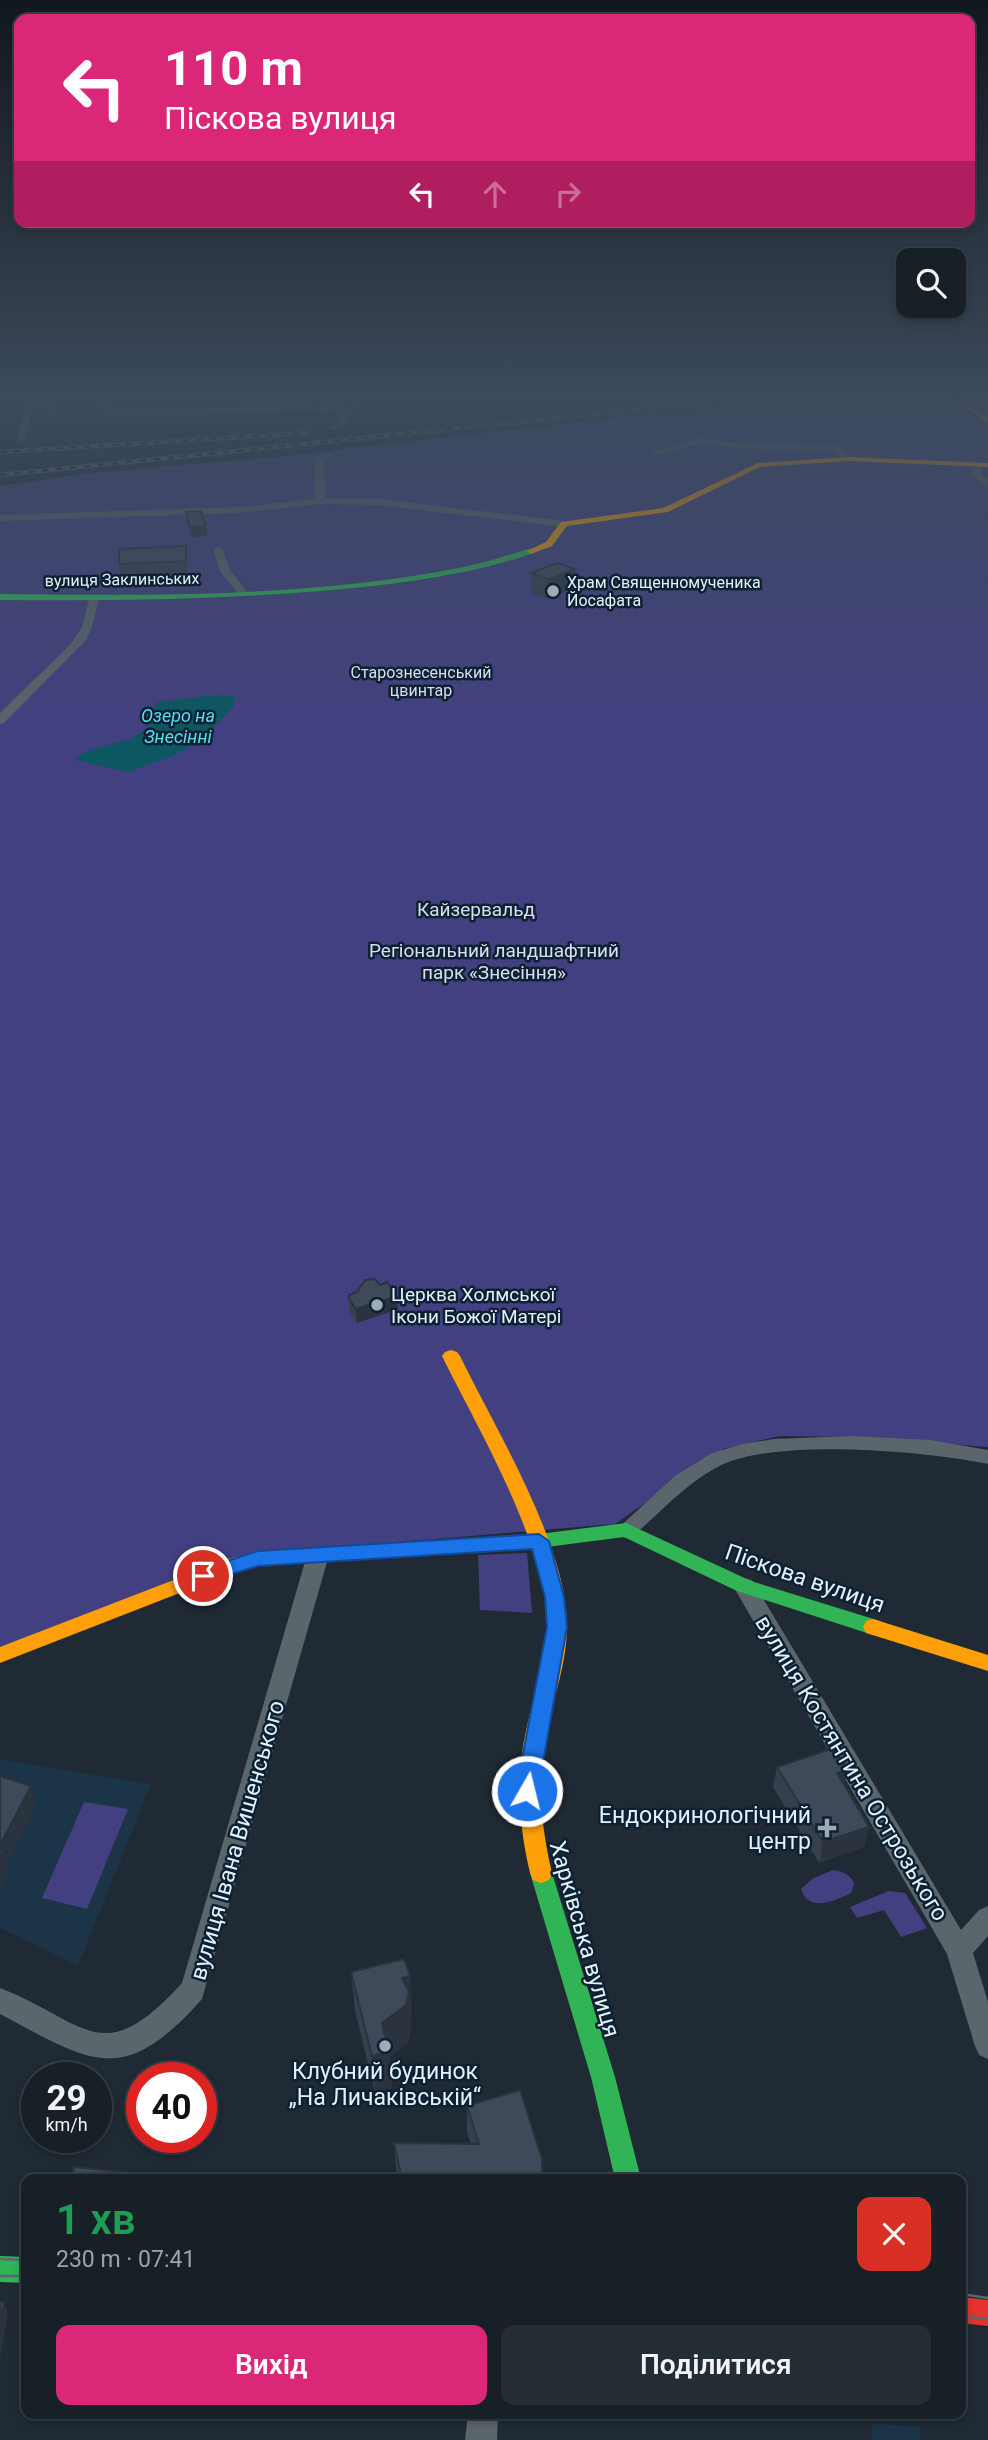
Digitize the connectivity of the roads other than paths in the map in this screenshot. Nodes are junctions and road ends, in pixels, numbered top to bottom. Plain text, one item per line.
1 (249, 509) edge
2 (437, 509) edge
3 (668, 509) edge
4 (0, 518) edge
5 (564, 524) junction
6 (218, 550) dead end
7 (242, 592) junction
8 (0, 597) edge
9 (94, 598) junction
10 (0, 720) edge
11 (451, 1356) dead end
12 (988, 1457) edge
13 (626, 1530) junction
14 (539, 1541) junction
15 (318, 1555) junction
16 (744, 1586) junction
17 (0, 1655) edge
18 (988, 1663) edge
19 (988, 1918) edge
20 (959, 1950) junction
21 (0, 2000) edge
22 (988, 2046) edge
23 (627, 2174) edge
24 (0, 2269) edge
25 (21, 2270) edge
26 (966, 2311) edge
27 (988, 2313) edge
28 (483, 2419) edge
29 (481, 2440) edge

1 - 4 street
2 - 5 street
3 - 5 street
5 - 7 street, вулиця Заклинських
6 - 7 street
7 - 9 street, вулиця Заклинських
8 - 9 street, вулиця Заклинських
9 - 10 street
11 - 14 street, Харківська вулиця
12 - 13 street
13 - 14 street
13 - 16 street, Піскова вулиця
14 - 15 street
14 - 23 street, Харківська вулиця
15 - 17 street
15 - 21 street, вулиця Івана Вишенського
16 - 18 street, Піскова вулиця
16 - 20 street, вулиця Костянтина Острозького
19 - 20 street
20 - 22 street, вулиця Костянтина Острозького
24 - 25 street
26 - 27 street
28 - 29 street

